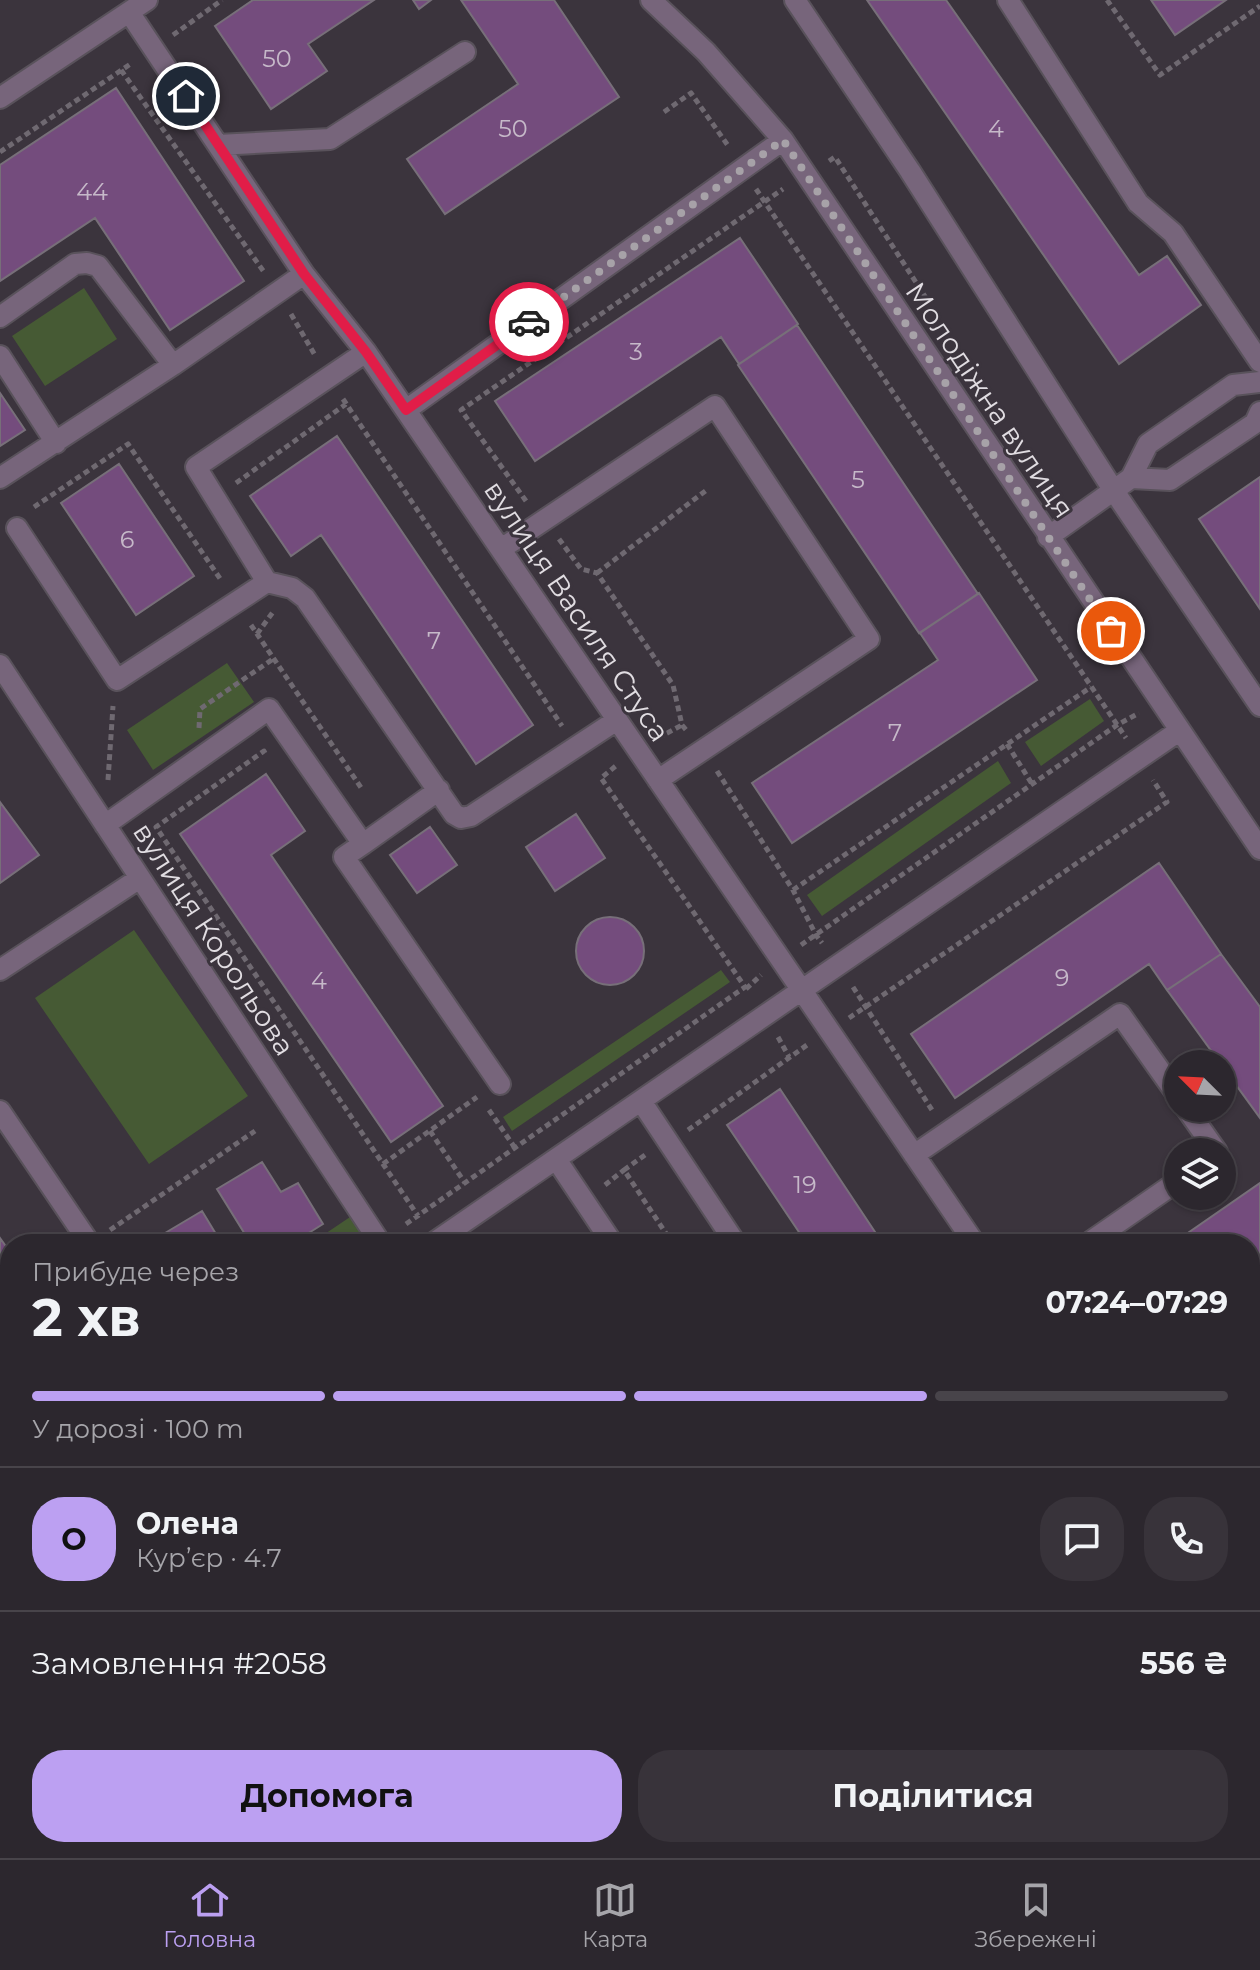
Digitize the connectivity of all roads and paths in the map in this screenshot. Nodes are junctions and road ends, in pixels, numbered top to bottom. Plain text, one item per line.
1 (147, 0) edge
2 (222, 0) edge
3 (651, 0) edge
4 (795, 0) edge
5 (1008, 0) edge
6 (1107, 0) edge
7 (1260, 6) edge
8 (129, 12) junction
9 (154, 48) junction
10 (465, 52) dead end
11 (0, 98) edge
12 (664, 112) dead end
13 (783, 140) junction
14 (218, 145) junction
15 (0, 152) edge
16 (744, 168) junction
17 (762, 202) junction
18 (304, 274) junction
19 (0, 317) edge
20 (366, 352) junction
21 (0, 356) edge
22 (1260, 362) edge
23 (173, 365) junction
24 (1260, 382) edge
25 (346, 404) dead end
26 (406, 410) junction
27 (1260, 412) edge
28 (56, 443) junction
29 (0, 478) edge
30 (1131, 478) junction
31 (229, 488) dead end
32 (708, 489) dead end
33 (1114, 491) junction
34 (527, 501) dead end
35 (40, 521) dead end
36 (17, 528) dead end
37 (1048, 537) junction
38 (501, 549) junction
39 (581, 569) dead end
40 (597, 573) junction
41 (267, 582) junction
42 (223, 583) dead end
43 (257, 634) dead end
44 (273, 659) junction
45 (0, 665) edge
46 (1091, 687) junction
47 (1260, 706) edge
48 (111, 720) dead end
49 (617, 720) junction
50 (682, 725) dead end
51 (199, 729) dead end
52 (1179, 731) junction
53 (1007, 744) junction
54 (272, 763) dead end
55 (601, 778) dead end
56 (658, 780) junction
57 (1032, 784) junction
58 (728, 786) dead end
59 (439, 790) junction
60 (1167, 802) dead end
61 (105, 825) junction
62 (387, 826) junction
63 (363, 844) junction
64 (1260, 849) edge
65 (140, 878) junction
66 (793, 890) junction
67 (0, 970) edge
68 (802, 991) junction
69 (789, 1057) dead end
70 (1164, 1076) edge
71 (500, 1084) dead end
72 (480, 1096) dead end
73 (641, 1101) junction
74 (489, 1109) dead end
75 (0, 1111) edge
76 (936, 1115) dead end
77 (694, 1127) dead end
78 (255, 1131) dead end
79 (430, 1131) junction
80 (515, 1148) junction
81 (646, 1154) dead end
82 (914, 1155) junction
83 (556, 1159) junction
84 (383, 1164) junction
85 (624, 1170) junction
86 (465, 1183) junction
87 (603, 1187) dead end
88 (1164, 1191) edge
89 (418, 1216) junction
90 (406, 1224) dead end
91 (83, 1234) edge
92 (105, 1234) edge
93 (374, 1234) edge
94 (447, 1234) edge
95 (606, 1234) edge
96 (666, 1234) edge
97 (729, 1234) edge
98 (968, 1234) edge
99 (1101, 1234) edge

1 - 8 street
2 - 9 path
3 - 13 street, Молодіжна вулиця
4 - 33 street
5 - 22 street
6 - 7 path
8 - 9 street, вулиця Василя Стуса
8 - 11 street
9 - 14 street, вулиця Василя Стуса
9 - 15 path
10 - 14 street
12 - 16 path
13 - 16 street
13 - 37 street, Молодіжна вулиця
14 - 18 street, вулиця Василя Стуса
16 - 17 path
16 - 26 street
17 - 34 path
17 - 46 path
18 - 20 street, вулиця Василя Стуса
18 - 23 street
19 - 23 street
20 - 26 street, вулиця Василя Стуса
20 - 41 street
21 - 28 street
23 - 28 street
24 - 30 street
25 - 31 path
26 - 38 street, вулиця Василя Стуса
27 - 30 street
28 - 29 street
30 - 33 street
32 - 40 path
33 - 37 street
33 - 47 street
35 - 42 path
36 - 41 street
37 - 52 street, Молодіжна вулиця
38 - 49 street, вулиця Василя Стуса
38 - 56 street
39 - 40 path
40 - 50 path
41 - 59 street
43 - 44 path
44 - 51 path
44 - 62 path
45 - 61 street, вулиця Корольова
46 - 53 path
46 - 57 path
48 - 61 path
49 - 56 street, вулиця Василя Стуса
49 - 59 street
52 - 64 street, Молодіжна вулиця
52 - 68 street
53 - 57 path
53 - 66 path
54 - 84 path
55 - 80 path
56 - 68 street, вулиця Василя Стуса
57 - 66 path
58 - 66 path
59 - 62 street
60 - 76 path
61 - 63 street
61 - 65 street, вулиця Корольова
62 - 63 street
63 - 71 street
65 - 67 street
65 - 93 street, вулиця Корольова
68 - 73 street
68 - 82 street, вулиця Василя Стуса
69 - 77 path
70 - 82 street
72 - 79 path
73 - 83 street
73 - 97 street
74 - 80 path
75 - 91 street
78 - 92 path
79 - 84 path
79 - 86 path
80 - 86 path
81 - 85 path
82 - 98 street, вулиця Василя Стуса
83 - 94 street
83 - 95 street
84 - 89 path
85 - 87 path
85 - 96 path
86 - 89 path
88 - 99 street
89 - 90 path

